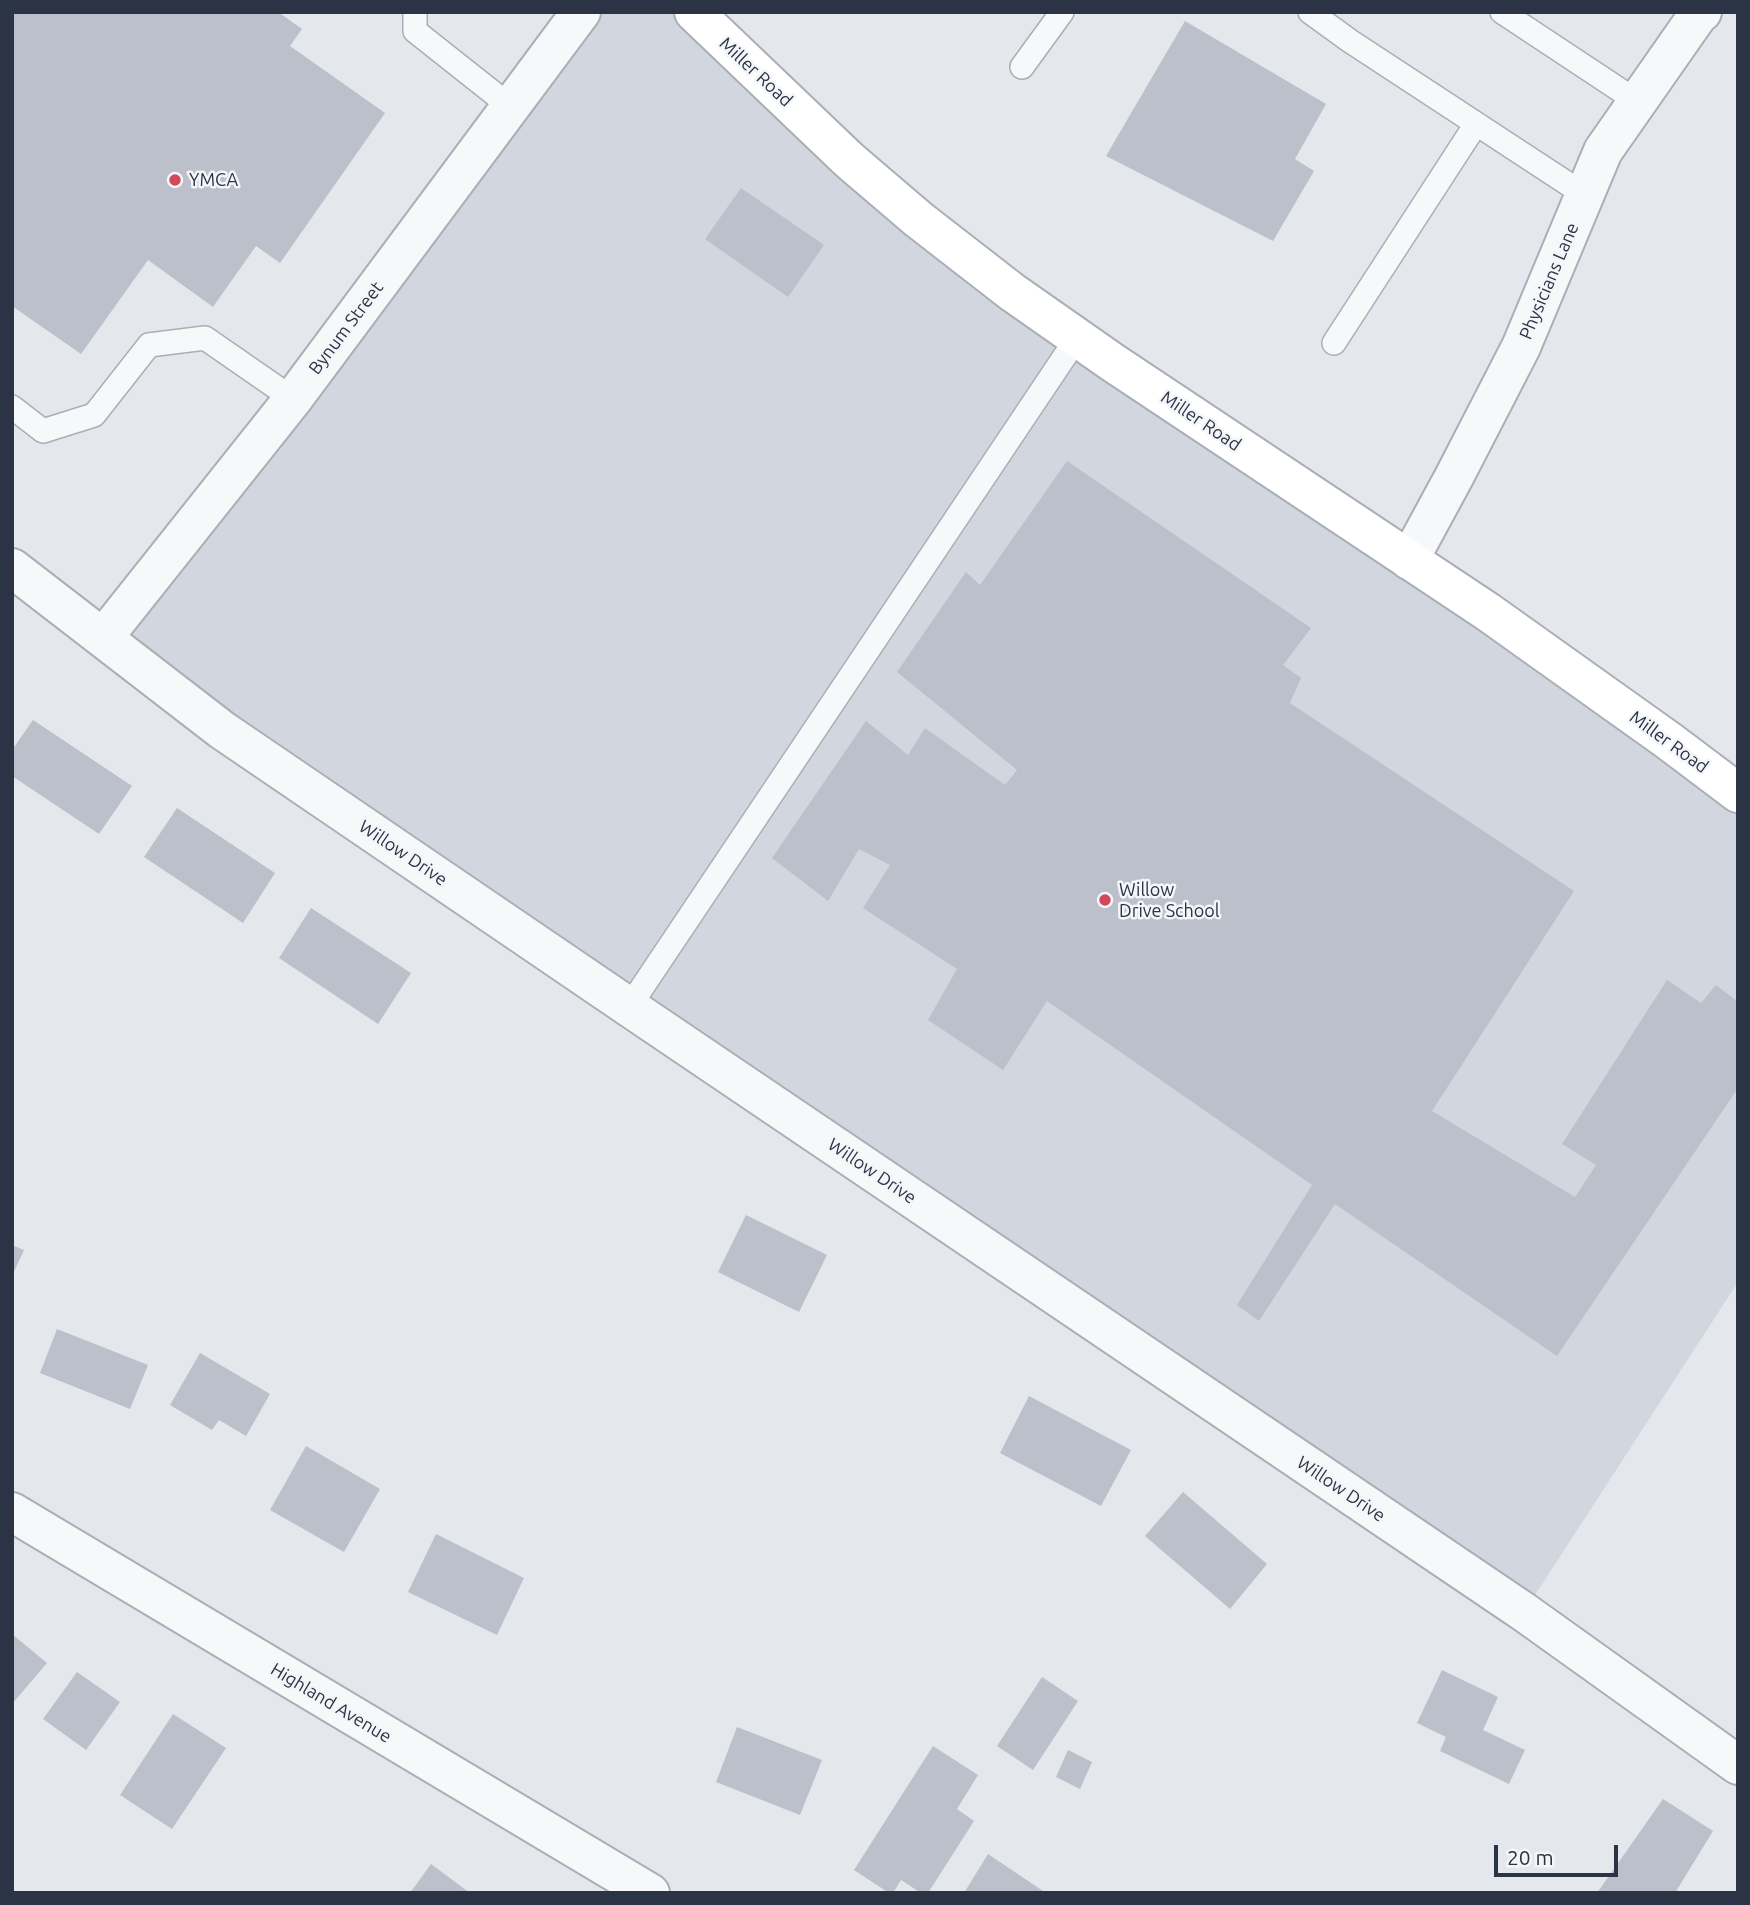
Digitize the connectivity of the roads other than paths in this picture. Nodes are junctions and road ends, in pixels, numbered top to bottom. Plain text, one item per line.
1 (415, 12) edge
2 (581, 12) edge
3 (694, 12) edge
4 (1062, 12) edge
5 (1310, 12) edge
6 (1702, 12) edge
7 (1515, 16) edge
8 (1022, 67) dead end
9 (1638, 102) junction
10 (511, 107) junction
11 (1476, 124) junction
12 (1585, 195) junction
13 (1077, 338) junction
14 (1334, 343) dead end
15 (293, 398) junction
16 (12, 407) edge
17 (1409, 559) junction
18 (12, 568) edge
19 (103, 638) junction
20 (1738, 793) edge
21 (629, 1007) junction
22 (12, 1513) edge
23 (1738, 1765) edge
24 (650, 1893) edge

1 - 10 lane
2 - 10 street, Bynum Street
3 - 13 main road, Miller Road
4 - 8 lane
5 - 11 lane
6 - 9 street, Physicians Lane
7 - 9 lane
9 - 12 street, Physicians Lane
10 - 15 street, Bynum Street
11 - 12 lane
11 - 14 lane
12 - 17 street, Physicians Lane
13 - 17 main road, Miller Road
13 - 21 lane
15 - 16 lane
15 - 19 street, Bynum Street
17 - 20 main road, Miller Road
18 - 19 street, Willow Drive
19 - 21 street, Willow Drive
21 - 23 street, Willow Drive
22 - 24 street, Highland Avenue

